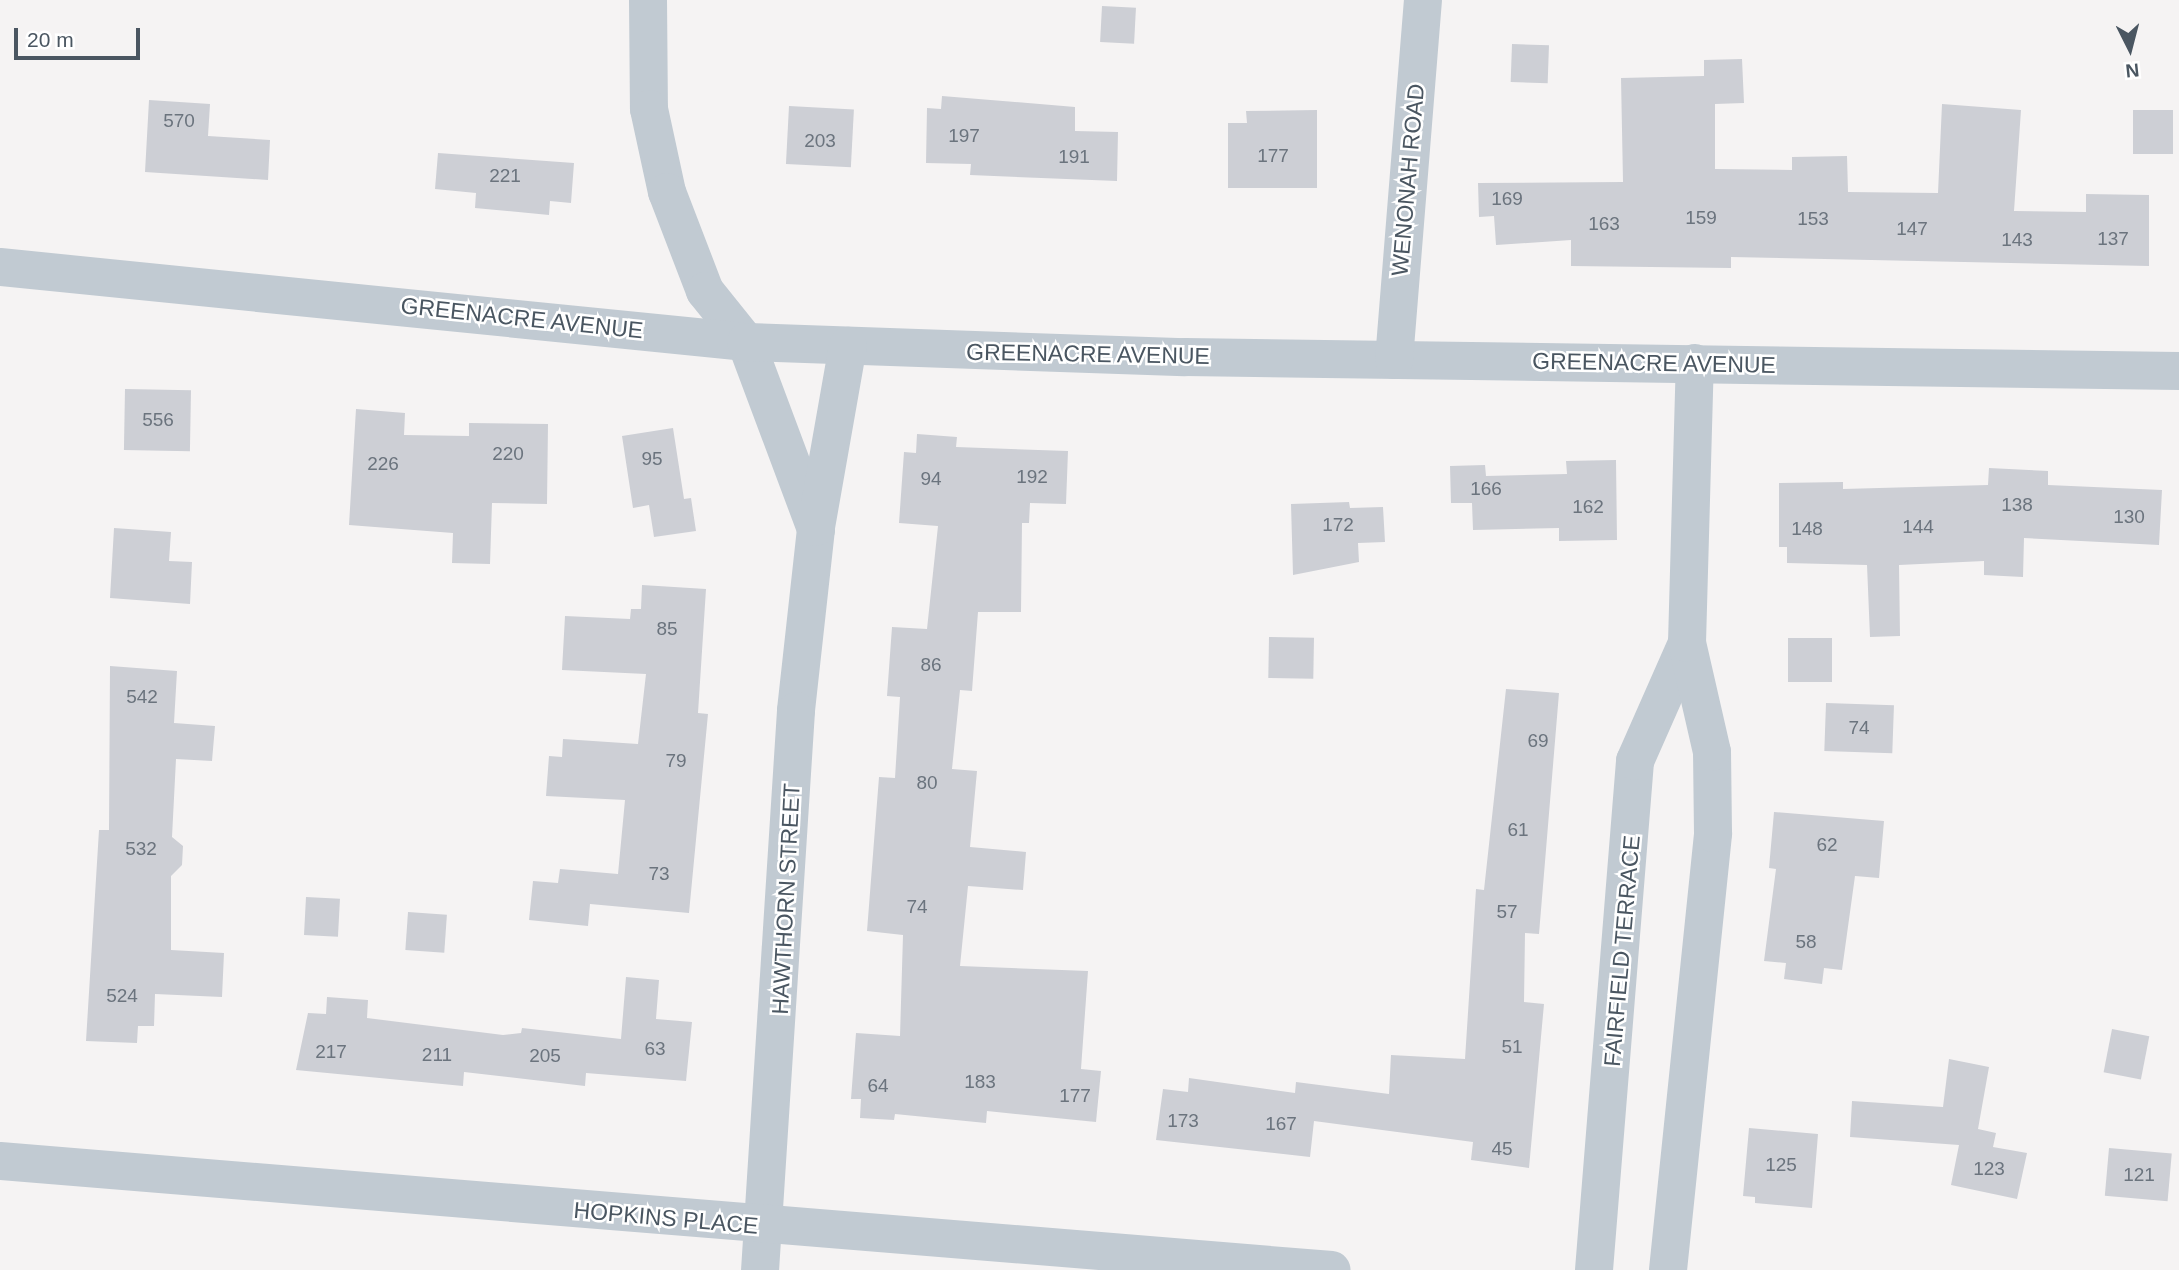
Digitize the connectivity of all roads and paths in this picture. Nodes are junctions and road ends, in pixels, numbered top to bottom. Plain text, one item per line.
1 (648, 0) edge
2 (1423, 0) edge
3 (0, 267) edge
4 (746, 342) junction
5 (848, 346) junction
6 (1394, 360) junction
7 (1695, 363) junction
8 (2179, 372) edge
9 (816, 529) junction
10 (1687, 643) junction
11 (0, 1161) edge
12 (764, 1226) junction
13 (760, 1270) edge
14 (1332, 1270) edge
15 (1594, 1270) edge
16 (1668, 1270) edge

1 - 4 street, HAWTHORN STREET
2 - 6 street, WENONAH ROAD
3 - 4 street, GREENACRE AVENUE
4 - 5 street, GREENACRE AVENUE
4 - 9 street, HAWTHORN STREET
5 - 6 street, GREENACRE AVENUE
5 - 9 street, HAWTHORN STREET
6 - 7 street, GREENACRE AVENUE
7 - 8 street, GREENACRE AVENUE
7 - 10 street, FAIRFIELD TERRACE
9 - 12 street, HAWTHORN STREET
10 - 15 street, FAIRFIELD TERRACE
10 - 16 street, FAIRFIELD TERRACE
11 - 12 street, HOPKINS PLACE
12 - 13 street, HAWTHORN STREET
12 - 14 street, HOPKINS PLACE

